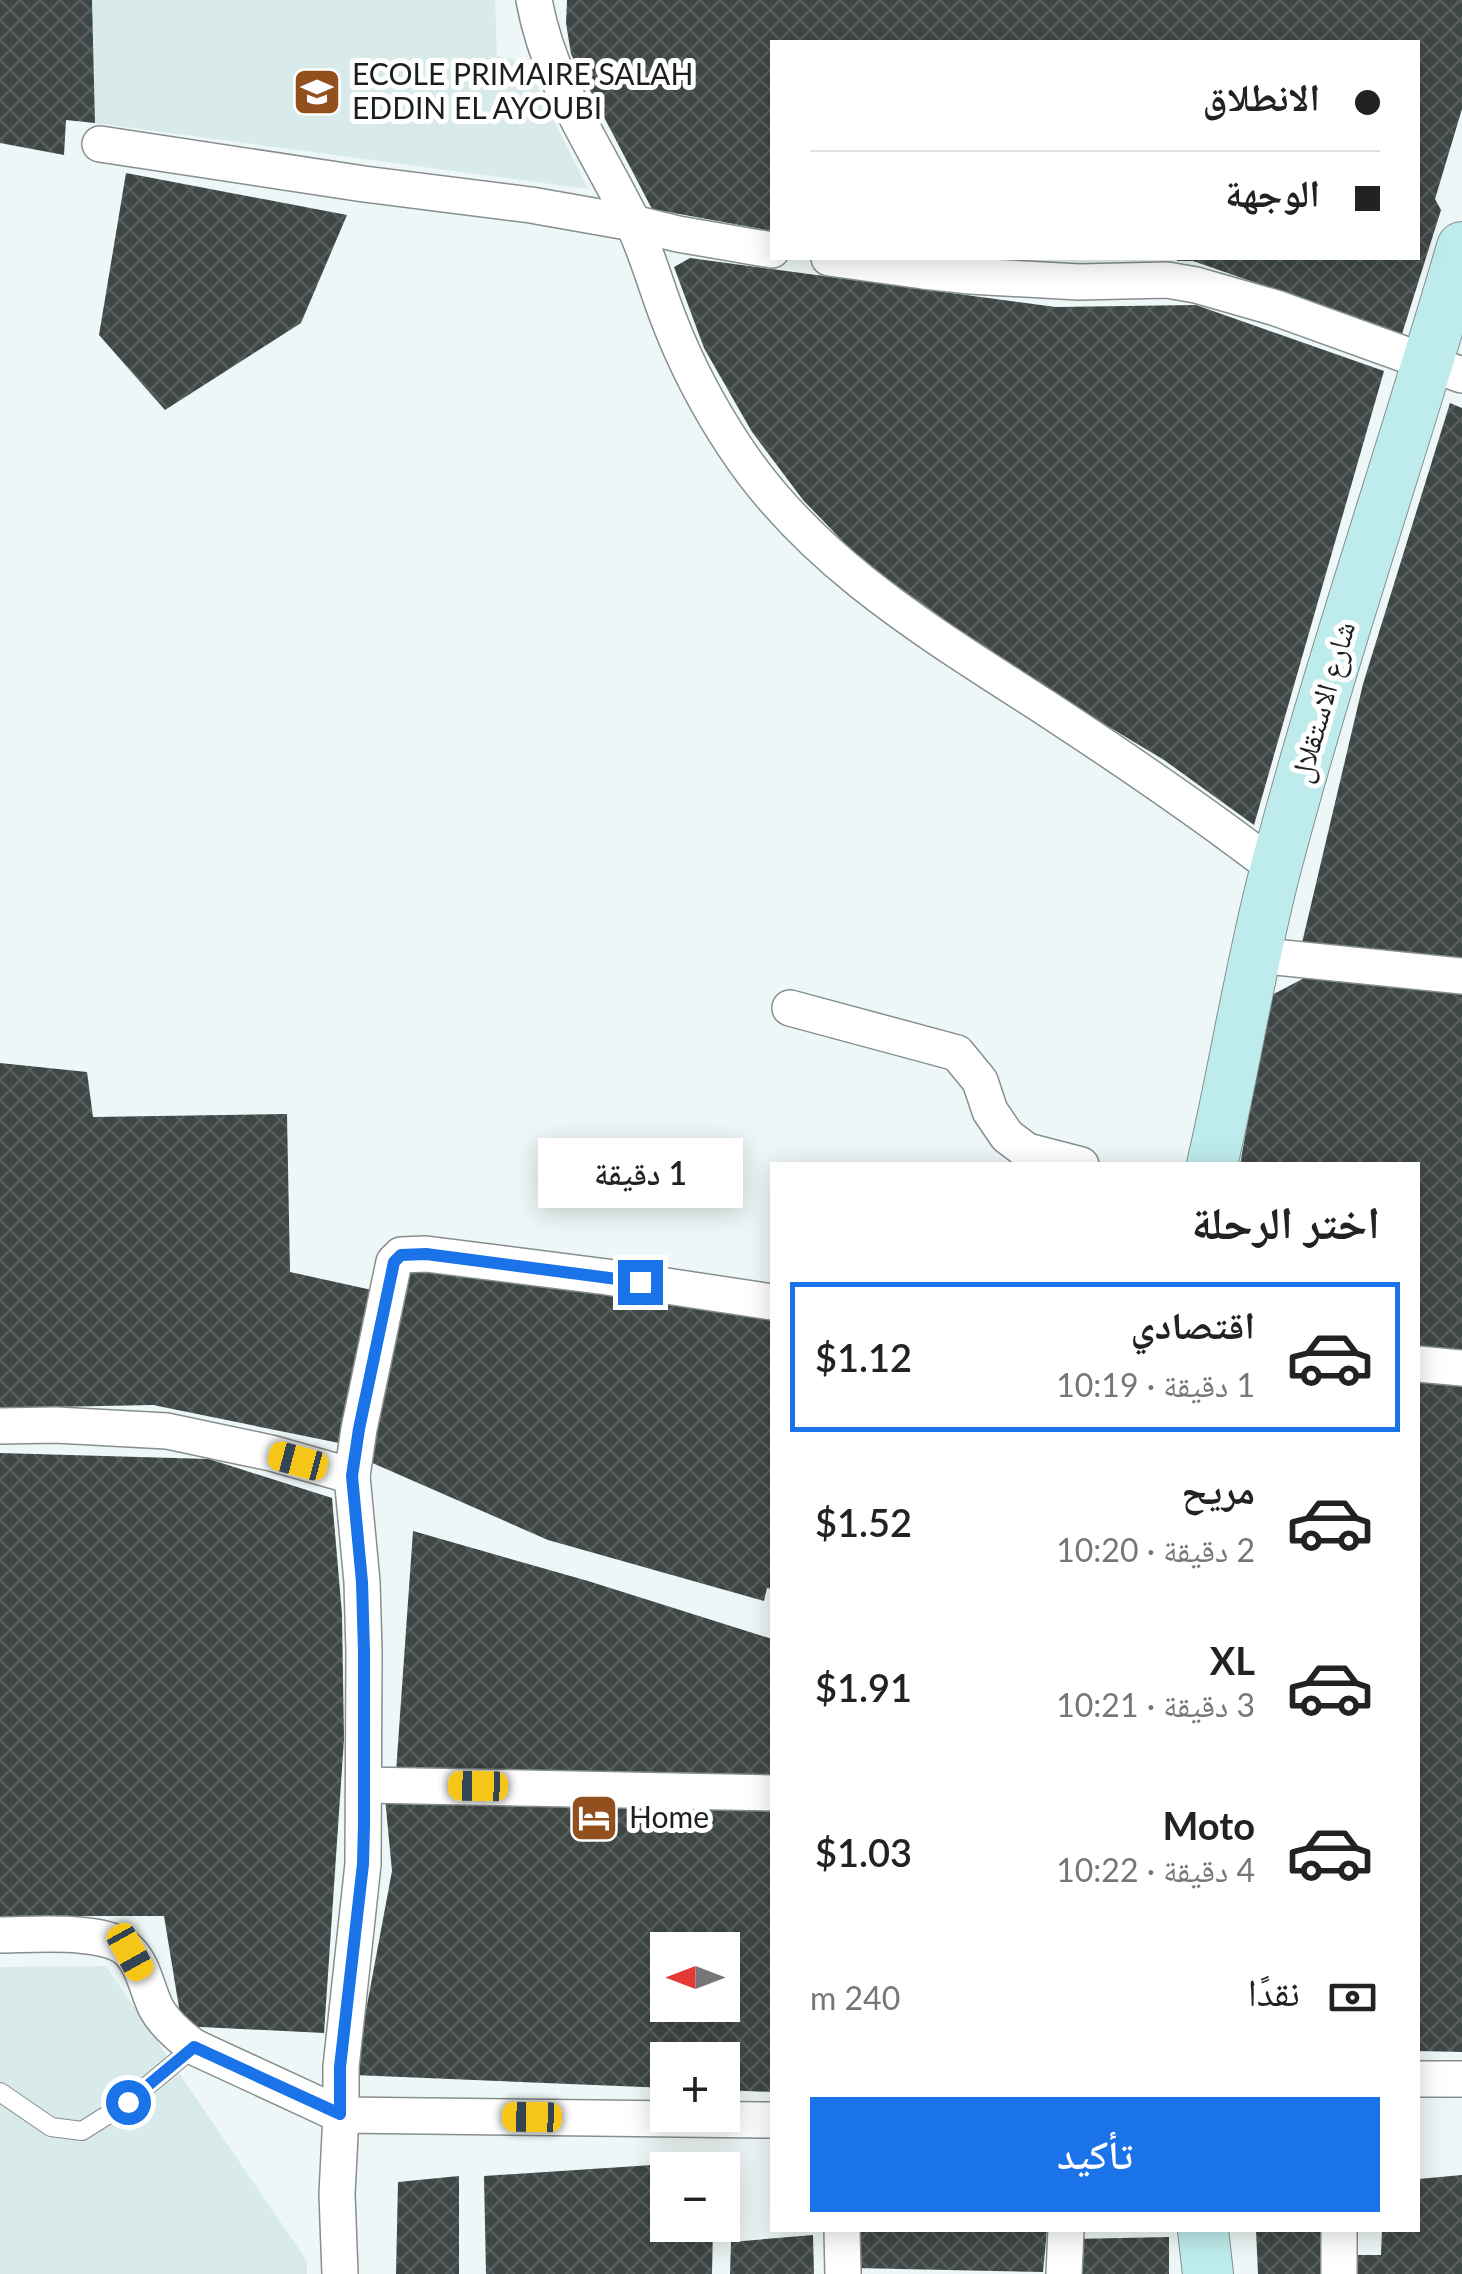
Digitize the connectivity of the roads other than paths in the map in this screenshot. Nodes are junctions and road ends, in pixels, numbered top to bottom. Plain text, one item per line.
1 (534, 0) edge
2 (100, 144) dead end
3 (633, 223) junction
4 (1462, 247) edge
5 (770, 250) edge
6 (842, 260) edge
7 (1445, 369) edge
8 (1276, 869) junction
9 (1255, 954) junction
10 (1462, 976) edge
11 (790, 1008) dead end
12 (1069, 1162) edge
13 (1213, 1162) edge
14 (770, 1302) edge
15 (1420, 1364) edge
16 (1462, 1368) edge
17 (0, 1426) edge
18 (352, 1476) junction
19 (364, 1785) junction
20 (770, 1793) edge
21 (0, 1935) edge
22 (194, 2047) junction
23 (1420, 2079) edge
24 (1462, 2079) edge
25 (0, 2092) edge
26 (340, 2114) junction
27 (770, 2120) edge
28 (842, 2232) edge
29 (1066, 2232) edge
30 (1203, 2232) edge
31 (1339, 2232) edge
32 (340, 2274) edge
33 (843, 2274) edge
34 (1064, 2274) edge
35 (1208, 2274) edge
36 (1339, 2274) edge

1 - 3 street
2 - 3 street
3 - 5 street
3 - 8 street
4 - 7 street, شارع الاستقلال
6 - 7 street
7 - 8 street, شارع الاستقلال
8 - 9 street, شارع الاستقلال
9 - 10 street
9 - 13 street, شارع الاستقلال
11 - 12 street
14 - 18 street
15 - 16 street
17 - 18 street
18 - 19 street
19 - 20 street
19 - 26 street
21 - 22 street
22 - 25 lane
22 - 26 street
23 - 24 street
26 - 27 street
26 - 32 street
28 - 33 street
29 - 34 street
30 - 35 street
31 - 36 street

